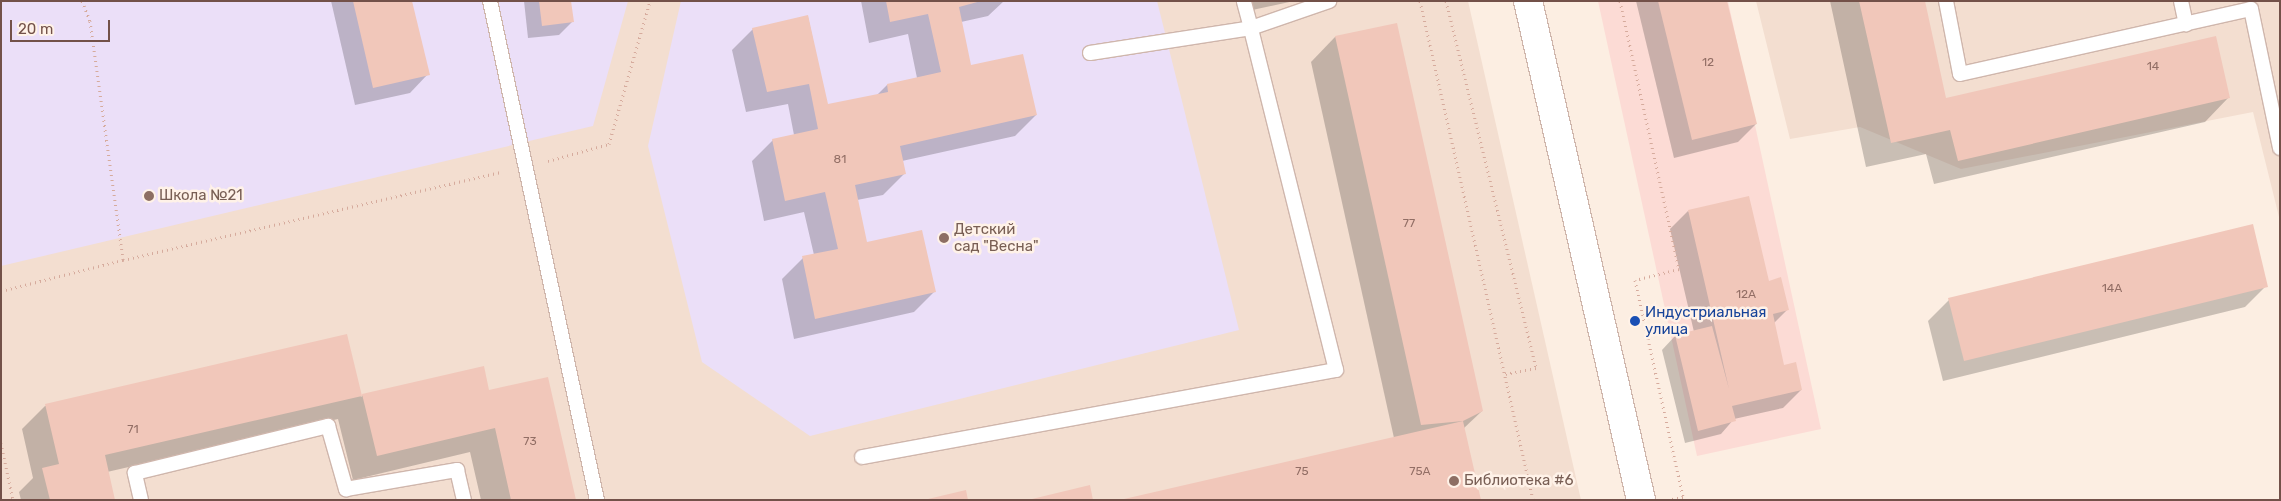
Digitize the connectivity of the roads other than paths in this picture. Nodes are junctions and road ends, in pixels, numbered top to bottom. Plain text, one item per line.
1 (490, 1) edge
2 (1244, 1) edge
3 (1329, 1) edge
4 (1528, 1) edge
5 (1946, 1) edge
6 (2181, 1) edge
7 (2186, 24) junction
8 (1251, 28) junction
9 (1090, 53) dead end
10 (2274, 91) edge
11 (2280, 148) edge
12 (862, 456) dead end
13 (141, 500) edge
14 (464, 500) edge
15 (597, 500) edge
16 (1641, 500) edge

1 - 15 lane
2 - 8 lane
3 - 8 lane
4 - 16 street
5 - 7 lane
6 - 7 lane
7 - 10 lane
8 - 9 lane
8 - 12 lane
10 - 11 lane
13 - 14 lane

